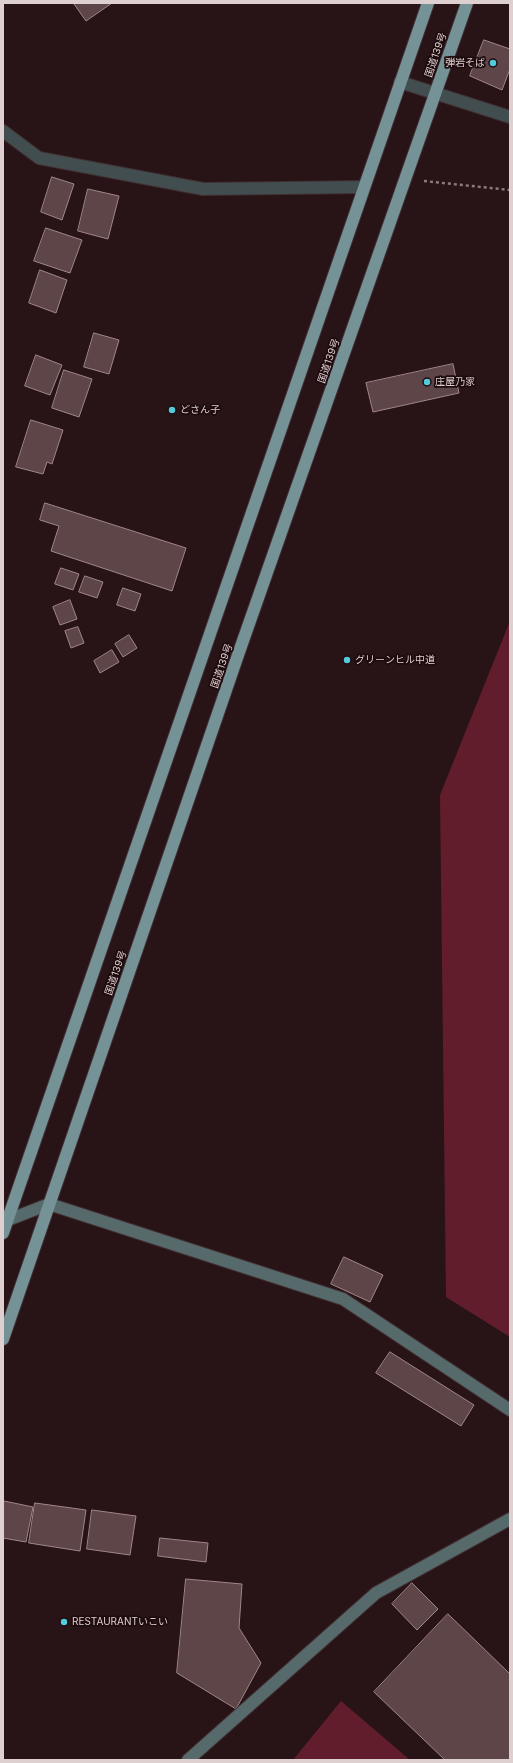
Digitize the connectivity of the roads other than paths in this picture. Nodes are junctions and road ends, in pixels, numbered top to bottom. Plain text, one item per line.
1 (428, 3) edge
2 (467, 3) edge
3 (400, 82) junction
4 (435, 94) junction
5 (510, 117) edge
6 (3, 131) edge
7 (364, 186) junction
8 (49, 1204) junction
9 (5, 1220) edge
10 (3, 1233) edge
11 (3, 1339) edge
12 (510, 1410) edge
13 (510, 1518) edge
14 (188, 1760) edge

1 - 3 highway, 国道139号
2 - 4 highway, 国道139号
3 - 4 street
3 - 7 highway, 国道139号
4 - 5 street
4 - 8 highway, 国道139号
6 - 7 street
7 - 9 highway, 国道139号
8 - 9 street
8 - 11 highway, 国道139号
8 - 12 street
9 - 10 highway, 国道139号
13 - 14 street

